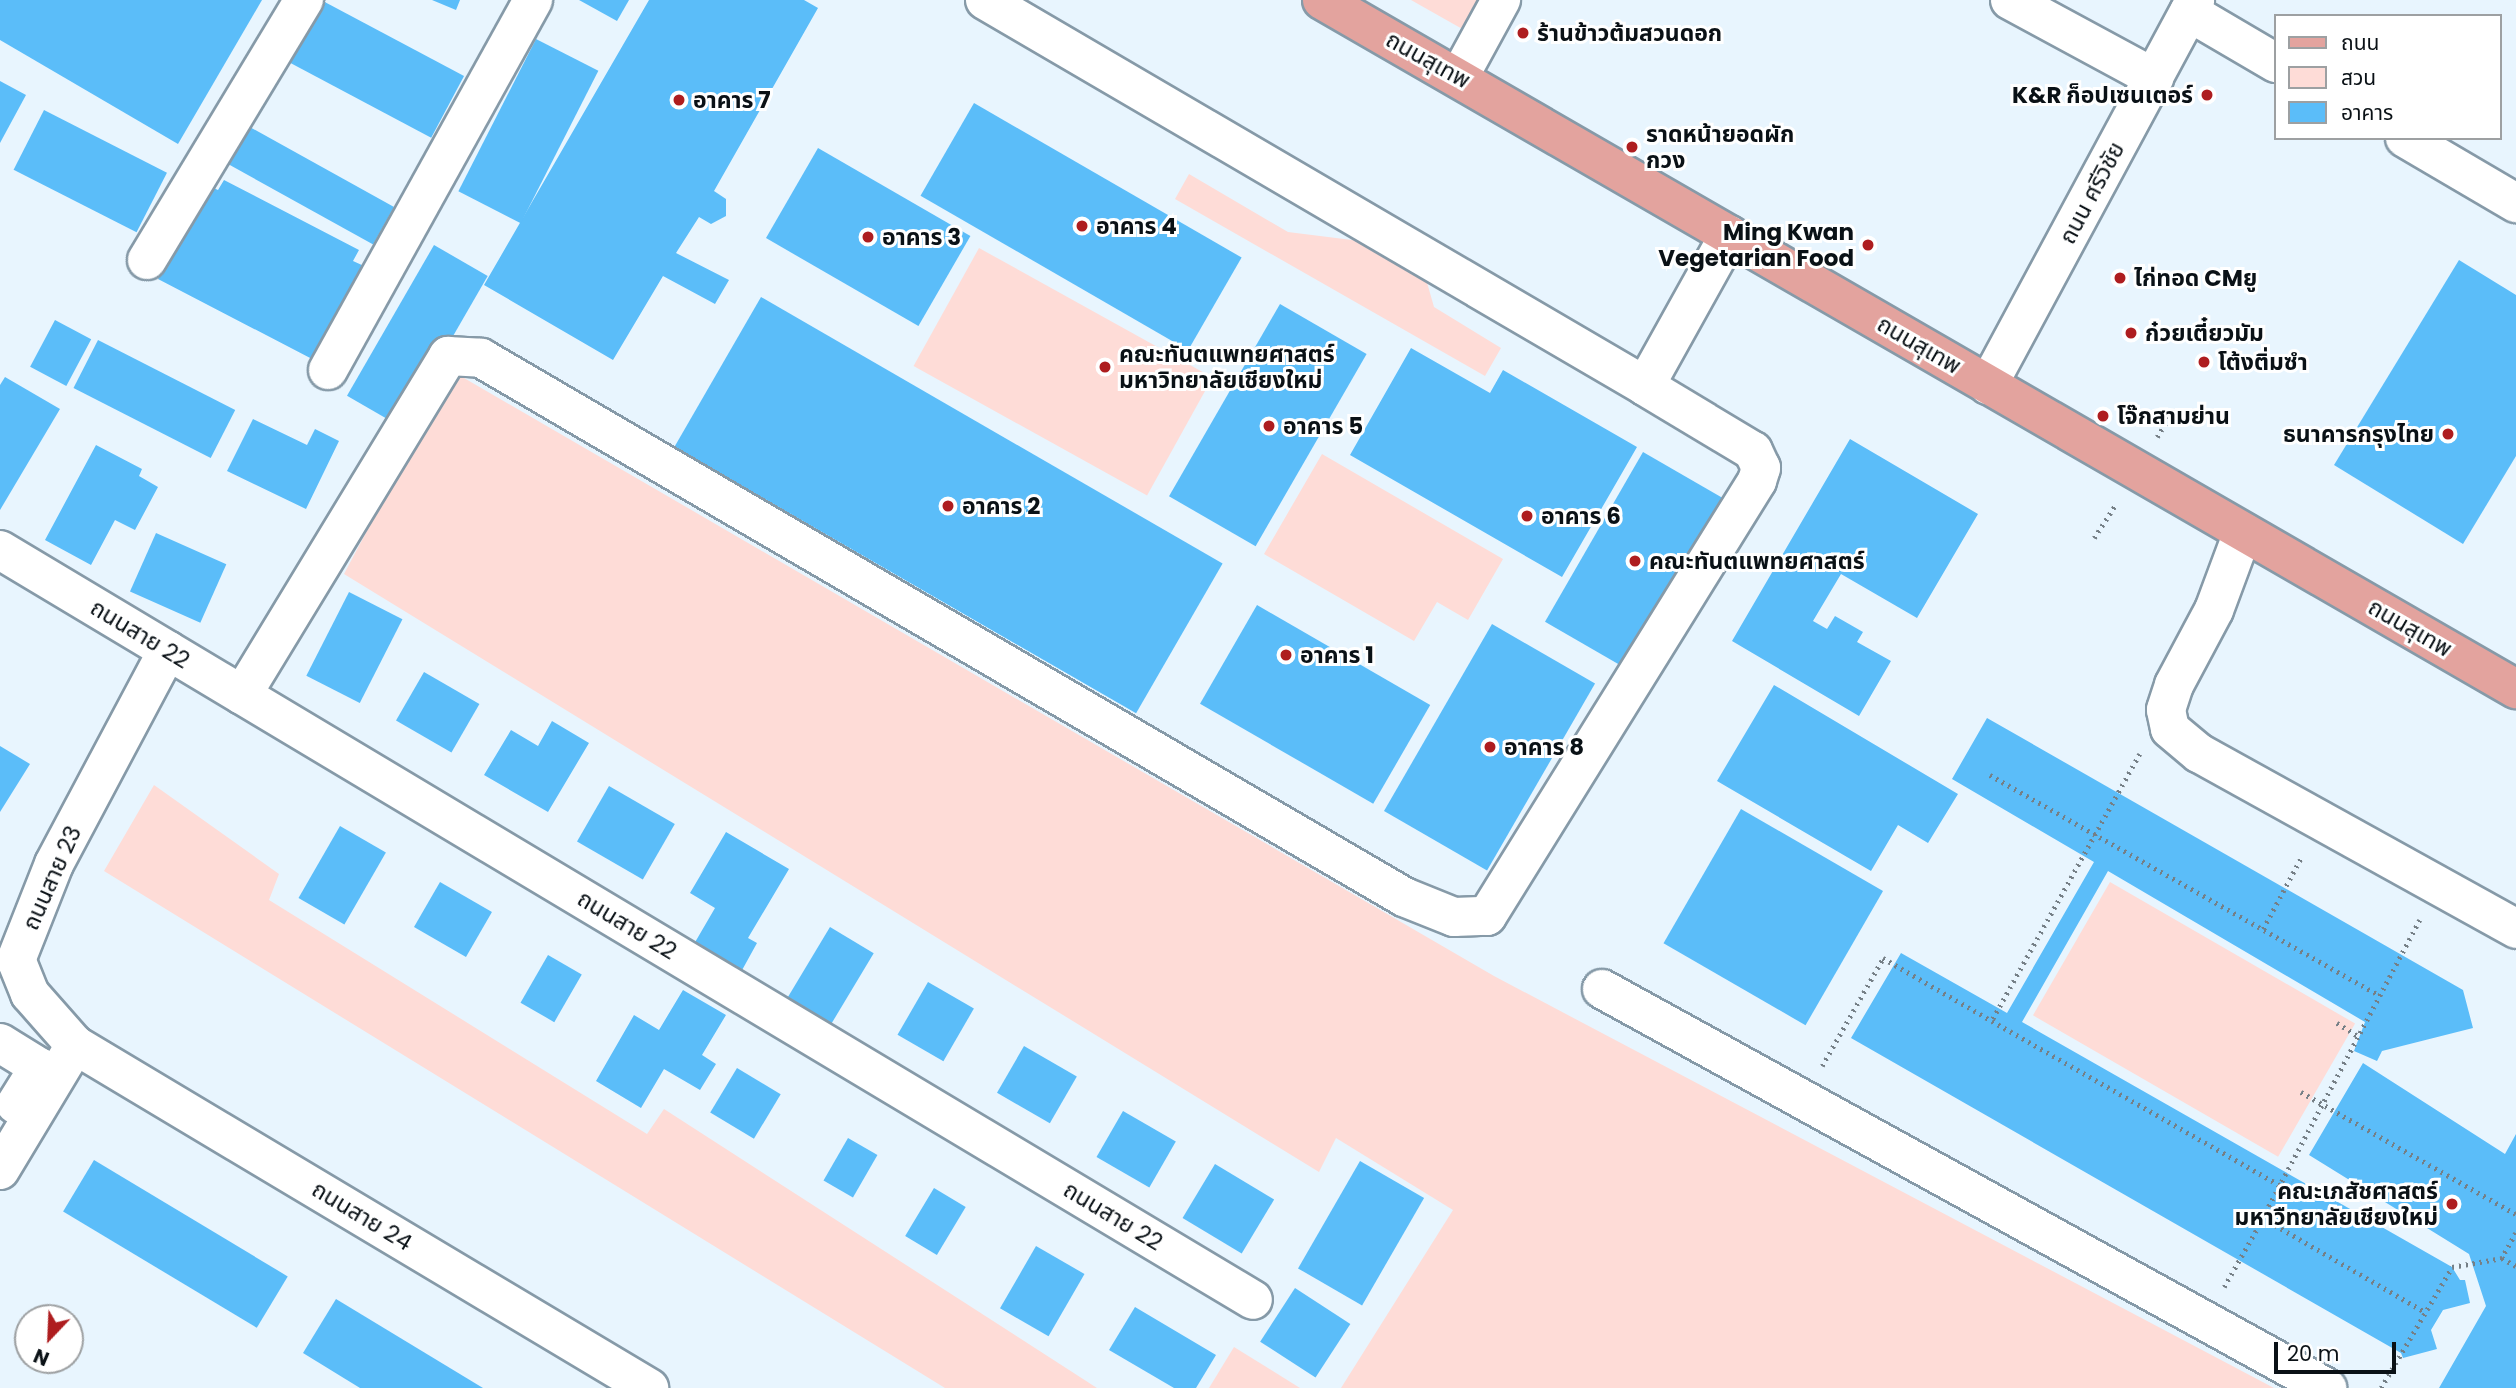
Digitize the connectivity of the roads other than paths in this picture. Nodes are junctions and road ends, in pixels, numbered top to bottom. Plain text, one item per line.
1 (304, 0) edge
2 (533, 0) edge
3 (985, 0) edge
4 (1322, 0) edge
5 (1502, 0) edge
6 (2010, 0) edge
7 (2192, 6) edge
8 (2274, 62) edge
9 (1459, 77) junction
10 (2154, 78) junction
11 (2408, 140) edge
12 (2516, 203) edge
13 (1730, 235) junction
14 (146, 260) dead end
15 (328, 370) dead end
16 (1988, 385) junction
17 (1645, 386) junction
18 (2243, 532) junction
19 (0, 550) edge
20 (168, 650) junction
21 (2516, 689) edge
22 (242, 695) junction
23 (2516, 929) edge
24 (1602, 989) dead end
25 (0, 1043) edge
26 (75, 1045) junction
27 (0, 1129) edge
28 (0, 1170) edge
29 (1253, 1300) dead end
30 (649, 1388) edge
31 (2327, 1388) edge

1 - 14 street
2 - 15 street
3 - 17 street
4 - 9 main road, ถนนสุเทพ
5 - 9 street
6 - 10 street
7 - 8 street
7 - 10 street, ถนน ศรีวิชัย
9 - 13 main road, ถนนสุเทพ
10 - 16 street, ถนน ศรีวิชัย
11 - 12 street
13 - 16 main road, ถนนสุเทพ
13 - 17 street
16 - 18 main road, ถนนสุเทพ
17 - 22 street
18 - 21 main road, ถนนสุเทพ
18 - 23 street
19 - 20 street, ถนนสาย 22
20 - 22 street, ถนนสาย 22
20 - 26 street, ถนนสาย 23
22 - 29 street, ถนนสาย 22
24 - 31 street
25 - 27 street
26 - 28 street
26 - 30 street, ถนนสาย 24

